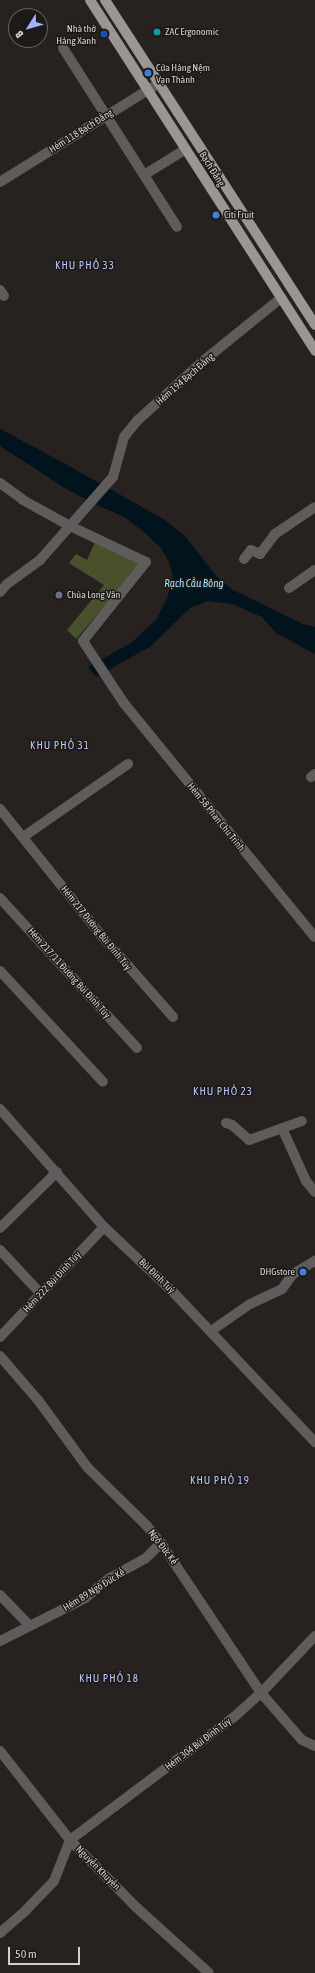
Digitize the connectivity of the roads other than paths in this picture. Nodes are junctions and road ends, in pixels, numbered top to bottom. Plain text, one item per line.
1 (90, 0) edge
2 (105, 0) edge
3 (63, 48) dead end
4 (159, 83) junction
5 (148, 90) junction
6 (106, 116) junction
7 (186, 149) junction
8 (144, 175) junction
9 (2, 181) edge
10 (177, 227) dead end
11 (292, 290) junction
12 (281, 298) junction
13 (315, 325) edge
14 (315, 350) edge
15 (0, 483) edge
16 (315, 507) edge
17 (70, 526) junction
18 (244, 559) dead end
19 (315, 570) edge
20 (289, 588) dead end
21 (0, 592) edge
22 (128, 764) dead end
23 (0, 809) edge
24 (23, 836) junction
25 (0, 898) edge
26 (315, 938) edge
27 (0, 971) edge
28 (172, 1017) dead end
29 (137, 1048) dead end
30 (103, 1082) dead end
31 (0, 1109) edge
32 (302, 1121) dead end
33 (226, 1122) dead end
34 (282, 1128) junction
35 (57, 1172) junction
36 (315, 1192) edge
37 (104, 1227) junction
38 (0, 1228) edge
39 (0, 1250) edge
40 (315, 1261) edge
41 (41, 1294) junction
42 (211, 1331) junction
43 (0, 1337) edge
44 (0, 1356) edge
45 (315, 1442) edge
46 (161, 1543) junction
47 (0, 1595) edge
48 (30, 1626) junction
49 (315, 1636) edge
50 (0, 1641) edge
51 (261, 1692) junction
52 (315, 1746) edge
53 (0, 1751) edge
54 (70, 1840) junction
55 (0, 1933) edge
56 (209, 1973) edge

1 - 5 main road, Bạch Đằng
2 - 4 main road, Bạch Đằng
3 - 6 street
4 - 5 street, Hẻm 118 Bạch Đằng
4 - 11 main road, Bạch Đằng
5 - 6 street, Hẻm 118 Bạch Đằng
5 - 7 main road, Bạch Đằng
6 - 8 street
6 - 9 street, Hẻm 118 Bạch Đằng
7 - 8 street
7 - 12 main road, Bạch Đằng
8 - 10 street
11 - 12 main road
11 - 13 main road, Bạch Đằng
12 - 14 main road, Bạch Đằng
12 - 17 street, Hẻm 194 Bạch Đằng
15 - 17 street
16 - 18 street
17 - 21 street
17 - 26 street, Hẻm 58 Phan Chu Trinh
19 - 20 street
22 - 24 street
23 - 24 street, Hẻm 217 Đường Bùi Đình Túy
24 - 28 street, Hẻm 217 Đường Bùi Đình Túy
25 - 29 street, Hẻm 217/11 Đường Bùi Đình Túy
27 - 30 street
31 - 35 street, Bùi Đình Tuý
32 - 34 street
33 - 34 street
34 - 36 street
35 - 37 street, Bùi Đình Tuý
35 - 38 street
37 - 41 street, Hẻm 222 Bùi Đình Túy
37 - 42 street, Bùi Đình Tuý
39 - 41 street
40 - 42 street
41 - 43 street, Hẻm 222 Bùi Đình Túy
42 - 45 street, Bùi Đình Tuý
44 - 46 street, Ngô Đức Kế
46 - 48 street, Hẻm 89 Ngô Đức Kế
46 - 51 street, Ngô Đức Kế
47 - 48 street
48 - 50 street, Hẻm 89 Ngô Đức Kế
49 - 51 street, Hẻm 304 Bùi Đình Túy
51 - 52 street, Ngô Đức Kế
51 - 54 street, Hẻm 304 Bùi Đình Túy
53 - 54 street, Nguyễn Khuyến
54 - 55 street
54 - 56 street, Nguyễn Khuyến

